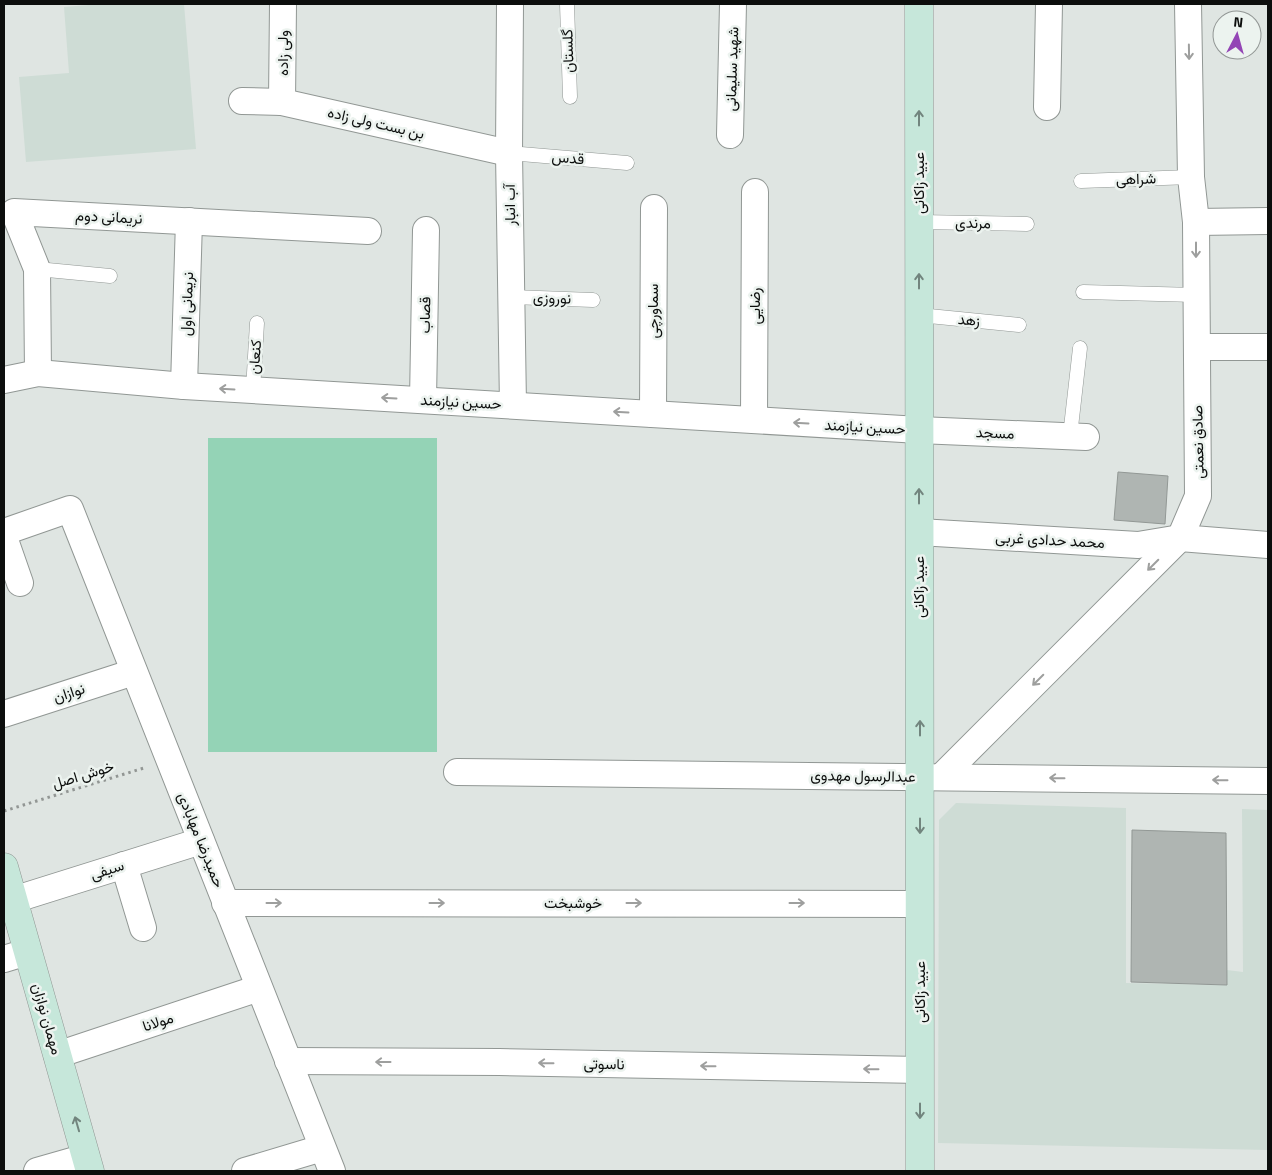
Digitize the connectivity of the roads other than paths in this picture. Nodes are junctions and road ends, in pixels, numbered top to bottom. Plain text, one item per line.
1 (283, 4) edge
2 (510, 4) edge
3 (567, 4) edge
4 (734, 4) edge
5 (919, 4) edge
6 (1049, 4) edge
7 (1188, 4) edge
8 (570, 98) dead end
9 (242, 101) dead end
10 (282, 102) junction
11 (1047, 107) dead end
12 (730, 135) dead end
13 (509, 153) junction
14 (627, 163) dead end
15 (1192, 177) junction
16 (1082, 181) dead end
17 (755, 192) dead end
18 (654, 208) dead end
19 (1268, 221) edge
20 (189, 222) junction
21 (919, 222) junction
22 (1196, 222) junction
23 (1027, 224) dead end
24 (426, 230) dead end
25 (368, 231) dead end
26 (37, 269) junction
27 (110, 276) dead end
28 (1084, 292) dead end
29 (1196, 295) junction
30 (512, 297) junction
31 (593, 300) dead end
32 (919, 316) junction
33 (258, 323) dead end
34 (1019, 325) dead end
35 (1197, 347) junction
36 (1268, 347) edge
37 (1080, 348) dead end
38 (38, 373) junction
39 (4, 380) edge
40 (184, 386) junction
41 (253, 390) junction
42 (423, 400) junction
43 (513, 405) junction
44 (653, 414) junction
45 (754, 420) junction
46 (919, 430) junction
47 (1078, 437) joint
48 (4, 532) edge
49 (919, 532) junction
50 (4, 537) edge
51 (1180, 538) junction
52 (1268, 546) edge
53 (20, 583) dead end
54 (134, 672) junction
55 (4, 714) edge
56 (457, 772) dead end
57 (930, 777) junction
58 (1268, 781) edge
59 (201, 841) junction
60 (124, 865) junction
61 (4, 867) edge
62 (13, 900) junction
63 (226, 903) junction
64 (920, 904) junction
65 (143, 928) dead end
66 (16, 955) edge
67 (259, 988) junction
68 (57, 1055) junction
69 (288, 1062) junction
70 (920, 1070) junction
71 (327, 1160) edge
72 (88, 1164) edge
73 (37, 1171) edge
74 (245, 1171) edge
75 (920, 1171) edge

1 - 10 street, ولی زاده
2 - 13 street, آب انبار
3 - 8 lane, گلستان
4 - 12 street, شهید سلیمانی
21 -> 5 street, عبید زاکانی
6 - 11 street
7 -> 15 street, صادق نعمتی
9 - 10 street, بن بست ولی زاده
10 - 13 street, بن بست ولی زاده
13 - 14 lane, قدس
13 - 30 street, آب انبار
15 - 16 lane, شراهی
15 - 22 street, صادق نعمتی
17 - 45 street, رضایی
18 - 44 street, سماورچی
19 - 22 street
20 - 25 street, نریمانی دوم
20 - 26 street, نریمانی دوم
20 - 40 street, نریمانی اول
21 - 23 lane, مرندی
32 -> 21 street, عبید زاکانی
22 -> 29 street, صادق نعمتی
24 - 42 street, قصاب
26 - 27 lane
26 - 38 street, نریمانی دوم
28 - 29 lane
29 - 35 street, صادق نعمتی
30 - 31 lane, نوروزی
30 - 43 street, آب انبار
32 - 34 lane, زهد
32 - 46 street, عبید زاکانی
33 - 41 lane, کنعان
35 - 36 street
35 - 51 street, صادق نعمتی
37 - 47 lane, مسجد
38 - 39 street, حسین نیازمند
38 - 40 street, حسین نیازمند
41 -> 40 street, حسین نیازمند
42 -> 41 street, حسین نیازمند
42 - 43 street, حسین نیازمند
44 -> 43 street, حسین نیازمند
44 - 45 street, حسین نیازمند
46 -> 45 street, حسین نیازمند
46 - 47 street, مسجد
49 -> 46 street, عبید زاکانی
48 - 54 street, حمیدرضا مهابادی
49 - 51 street, محمد حدادی غربی
57 -> 49 street, عبید زاکانی
50 - 53 street
51 - 52 street, محمد حدادی غربی
51 -> 57 street, صادق نعمتی
54 - 55 street, نوازان
54 - 59 street, حمیدرضا مهابادی
56 - 57 street, عبدالرسول مهدوی
58 -> 57 street, عبدالرسول مهدوی
57 -> 64 street, عبید زاکانی
59 - 60 street, سیفی
59 - 63 street, حمیدرضا مهابادی
60 - 62 street, سیفی
60 - 65 street
61 - 62 street, مهمان نوازان
62 - 66 street, مهمان نوازان
63 -> 64 street, خوشبخت
63 - 67 street, حمیدرضا مهابادی
64 - 70 street, عبید زاکانی
66 - 68 street, مهمان نوازان
67 - 68 street, مولانا
67 - 69 street, حمیدرضا مهابادی
72 -> 68 street, مهمان نوازان
70 -> 69 street, ناسوتی
69 - 71 street, حمیدرضا مهابادی
70 -> 75 street, عبید زاکانی
71 - 74 street
72 - 73 street

